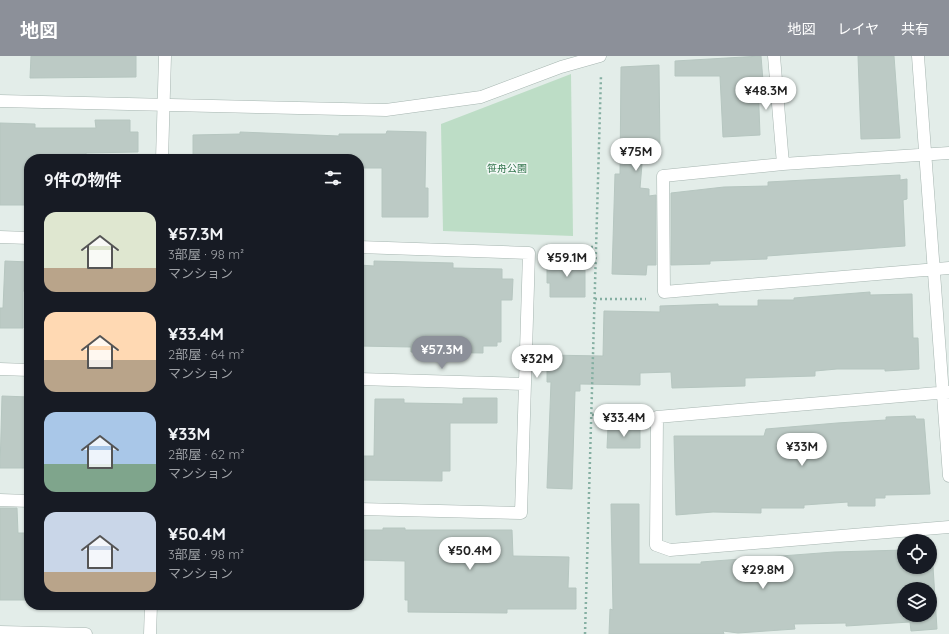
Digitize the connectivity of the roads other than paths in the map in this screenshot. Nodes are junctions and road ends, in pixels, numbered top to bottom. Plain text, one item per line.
1 (165, 56) edge
2 (600, 56) edge
3 (774, 56) edge
4 (918, 56) edge
5 (0, 101) edge
6 (163, 105) junction
7 (949, 153) edge
8 (162, 154) edge
9 (924, 155) junction
10 (783, 164) junction
11 (0, 237) edge
12 (24, 238) edge
13 (364, 247) edge
14 (949, 268) edge
15 (933, 270) junction
16 (0, 369) edge
17 (24, 370) edge
18 (364, 379) edge
19 (525, 384) junction
20 (946, 393) edge
21 (949, 476) edge
22 (0, 500) edge
23 (24, 501) edge
24 (364, 509) edge
25 (949, 527) edge
26 (151, 610) edge
27 (0, 632) edge
28 (86, 634) edge
29 (150, 634) edge

1 - 6 street
2 - 6 street
3 - 10 street
4 - 9 street
5 - 6 street
6 - 8 street
7 - 9 street
9 - 10 street
9 - 15 street
10 - 15 street
11 - 12 street
13 - 19 street
14 - 15 street
15 - 20 street
16 - 17 street
18 - 19 street
19 - 24 street
20 - 21 street
20 - 25 street
22 - 23 street
26 - 29 street
27 - 28 street

